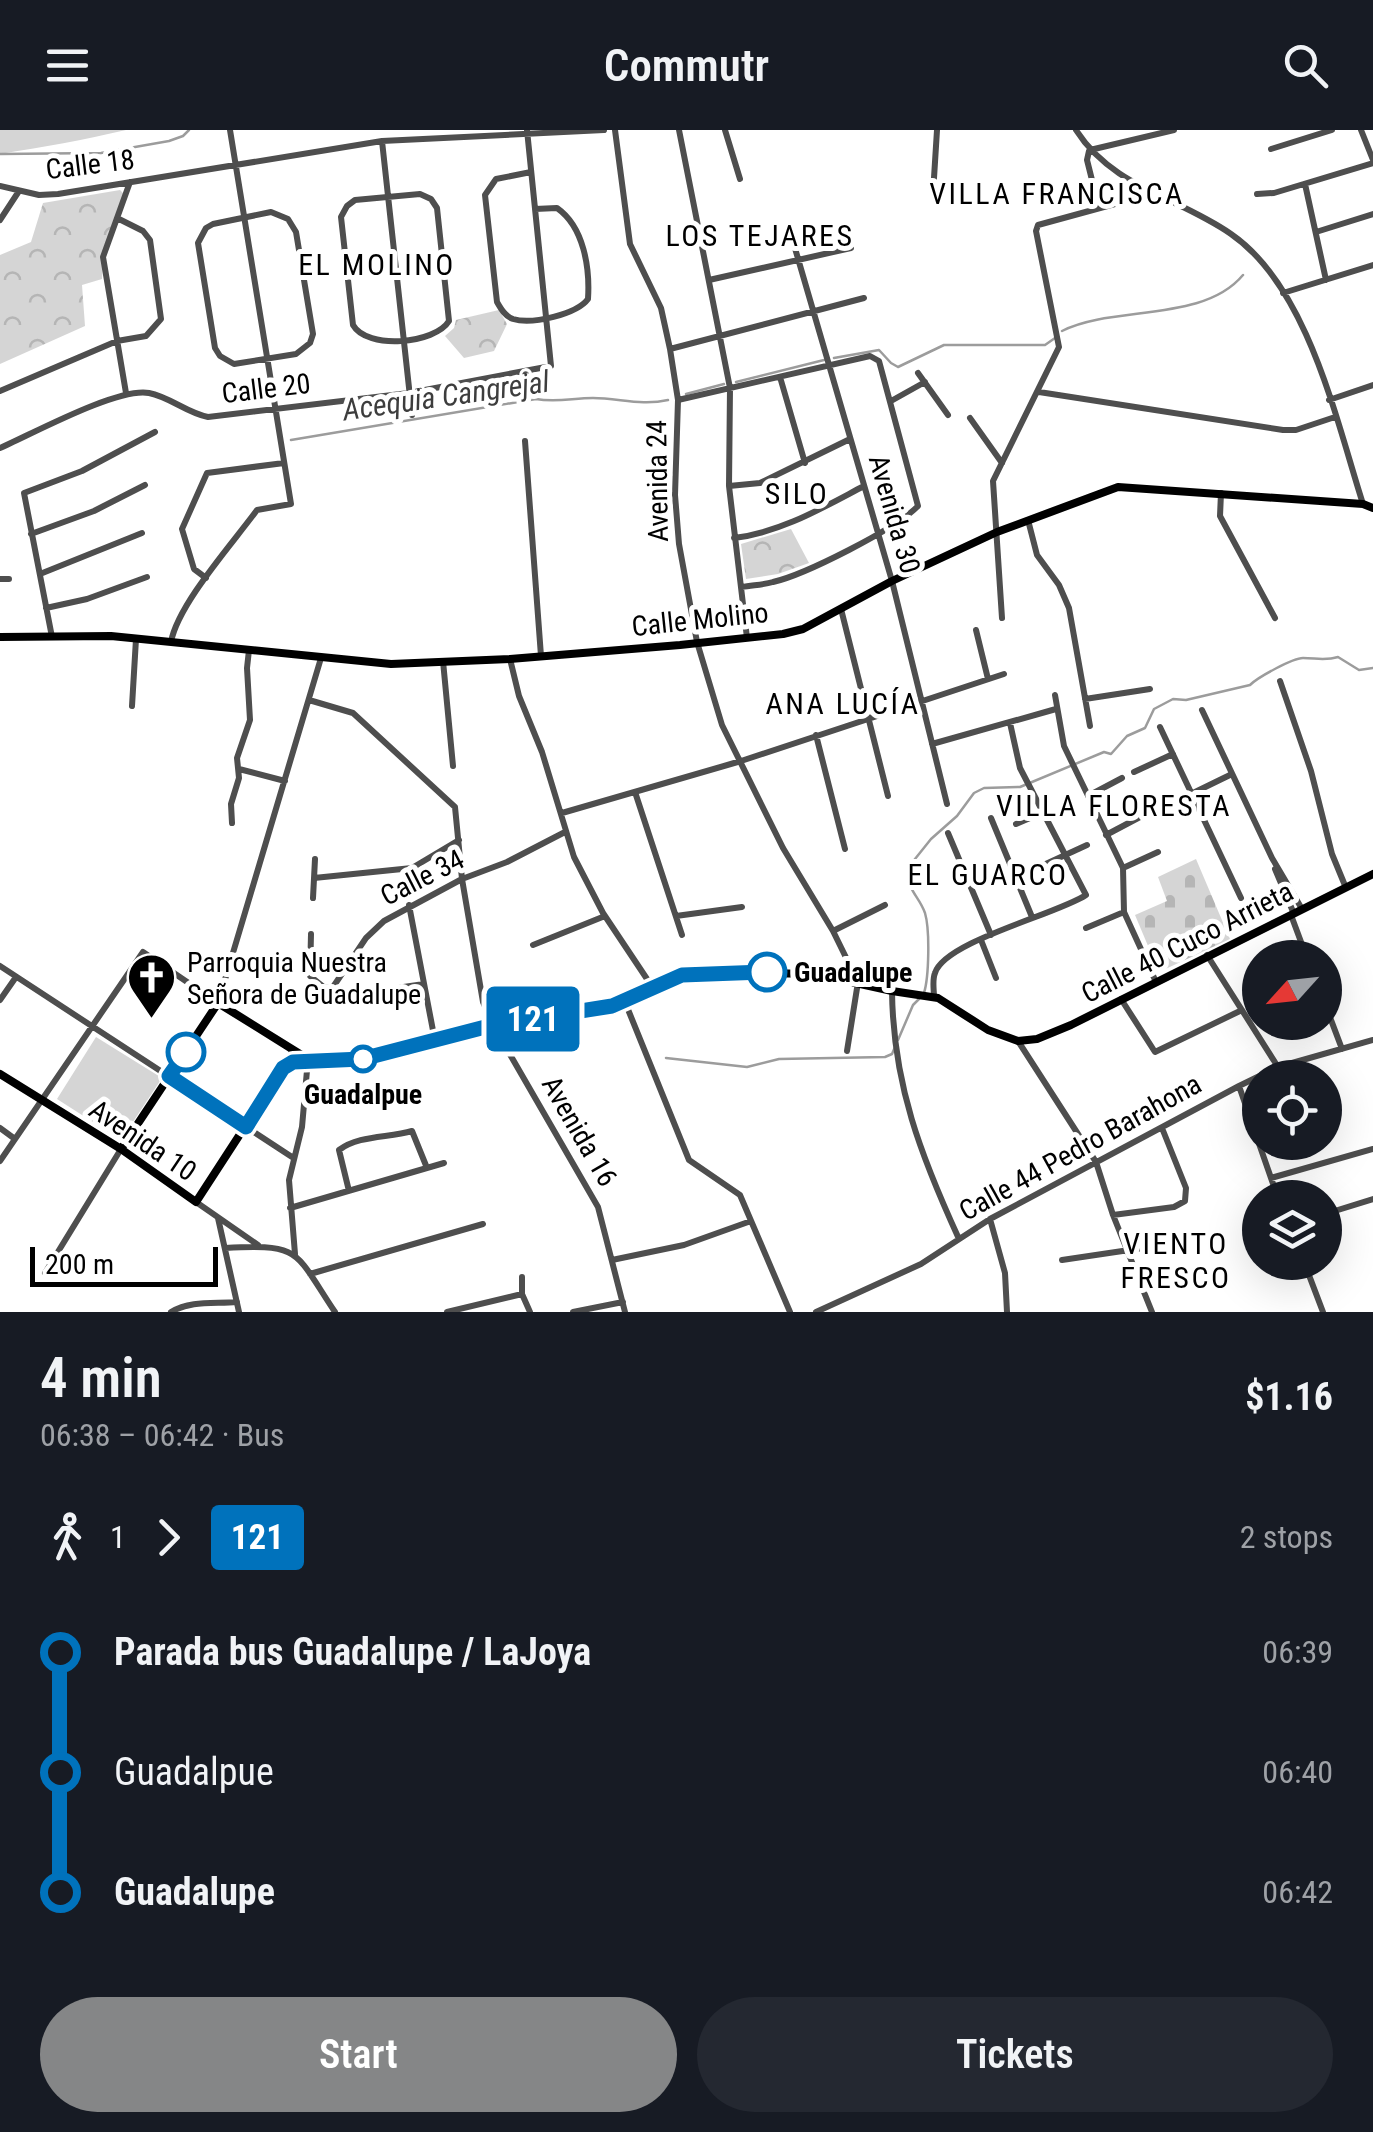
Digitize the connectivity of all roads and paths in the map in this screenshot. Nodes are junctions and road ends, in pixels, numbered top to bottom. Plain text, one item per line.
1 (230, 130) edge
2 (604, 130) edge
3 (615, 130) edge
4 (679, 130) edge
5 (725, 130) edge
6 (937, 130) edge
7 (1076, 130) edge
8 (1174, 130) edge
9 (1332, 130) edge
10 (1361, 130) edge
11 (527, 132) edge
12 (422, 134) edge
13 (382, 141) junction
14 (1271, 149) dead end
15 (1089, 150) junction
16 (1373, 161) edge
17 (236, 165) junction
18 (531, 172) junction
19 (934, 178) dead end
20 (740, 179) dead end
21 (130, 182) junction
22 (1305, 184) junction
23 (0, 186) edge
24 (19, 192) junction
25 (1155, 193) junction
26 (1257, 194) dead end
27 (388, 195) junction
28 (1099, 208) junction
29 (535, 209) junction
30 (1373, 214) edge
31 (244, 217) junction
32 (117, 218) junction
33 (0, 220) edge
34 (1316, 232) junction
35 (792, 238) dead end
36 (852, 248) dead end
37 (799, 262) junction
38 (1373, 265) edge
39 (709, 280) junction
40 (1326, 280) junction
41 (1283, 293) junction
42 (864, 298) dead end
43 (814, 311) junction
44 (548, 317) junction
45 (720, 336) junction
46 (403, 340) junction
47 (117, 341) junction
48 (670, 349) junction
49 (268, 359) junction
50 (830, 364) junction
51 (918, 372) dead end
52 (780, 377) junction
53 (925, 382) junction
54 (1373, 385) edge
55 (730, 388) junction
56 (0, 391) edge
57 (1038, 392) junction
58 (126, 393) junction
59 (409, 393) junction
60 (678, 400) junction
61 (1329, 400) junction
62 (890, 401) junction
63 (276, 410) junction
64 (948, 415) dead end
65 (412, 416) dead end
66 (1334, 416) junction
67 (970, 418) dead end
68 (155, 432) dead end
69 (850, 438) junction
70 (525, 440) dead end
71 (0, 448) edge
72 (284, 463) junction
73 (805, 463) junction
74 (1002, 463) junction
75 (145, 485) dead end
76 (729, 486) junction
77 (864, 486) junction
78 (1221, 494) junction
79 (1363, 504) junction
80 (1373, 508) edge
81 (1028, 520) junction
82 (878, 532) junction
83 (997, 532) junction
84 (142, 533) dead end
85 (31, 534) junction
86 (734, 538) junction
87 (40, 574) junction
88 (147, 577) dead end
89 (206, 578) junction
90 (892, 581) junction
91 (742, 587) junction
92 (46, 608) junction
93 (841, 609) junction
94 (1002, 618) dead end
95 (1275, 618) dead end
96 (976, 630) dead end
97 (0, 637) edge
98 (52, 637) junction
99 (748, 638) junction
100 (136, 639) junction
101 (171, 642) junction
102 (697, 642) junction
103 (249, 650) junction
104 (541, 656) junction
105 (321, 658) junction
106 (510, 659) junction
107 (444, 661) junction
108 (1004, 674) dead end
109 (988, 679) junction
110 (1280, 680) dead end
111 (1150, 689) dead end
112 (1054, 694) dead end
113 (309, 700) junction
114 (921, 700) junction
115 (1085, 700) junction
116 (132, 706) dead end
117 (1056, 709) junction
118 (1202, 710) dead end
119 (868, 718) junction
120 (1010, 723) junction
121 (1090, 726) dead end
122 (1160, 728) dead end
123 (816, 735) junction
124 (932, 744) junction
125 (1173, 754) junction
126 (741, 761) junction
127 (454, 766) dead end
128 (238, 769) junction
129 (1134, 772) dead end
130 (1232, 774) junction
131 (1122, 778) dead end
132 (285, 782) junction
133 (635, 792) junction
134 (1192, 794) junction
135 (888, 796) dead end
136 (1088, 796) junction
137 (946, 804) dead end
138 (1044, 812) junction
139 (1154, 812) dead end
140 (562, 813) junction
141 (992, 818) dead end
142 (1140, 818) dead end
143 (232, 823) dead end
144 (1016, 824) dead end
145 (564, 832) junction
146 (948, 833) dead end
147 (1106, 835) junction
148 (458, 840) junction
149 (1088, 845) dead end
150 (845, 850) dead end
151 (1158, 852) dead end
152 (1066, 855) junction
153 (315, 859) dead end
154 (1037, 868) dead end
155 (1124, 868) junction
156 (1373, 874) edge
157 (314, 878) junction
158 (462, 879) junction
159 (1346, 888) junction
160 (313, 898) dead end
161 (1240, 898) dead end
162 (409, 905) junction
163 (884, 905) dead end
164 (742, 907) dead end
165 (1124, 912) junction
166 (1296, 912) junction
167 (605, 916) junction
168 (676, 916) junction
169 (1032, 917) junction
170 (1086, 928) dead end
171 (833, 931) junction
172 (311, 934) dead end
173 (682, 935) dead end
174 (991, 935) junction
175 (982, 940) junction
176 (1303, 940) edge
177 (532, 945) dead end
178 (1208, 954) junction
179 (0, 966) edge
180 (16, 976) junction
181 (996, 978) dead end
182 (858, 982) junction
183 (1156, 982) junction
184 (424, 984) junction
185 (652, 988) junction
186 (390, 989) dead end
187 (892, 991) junction
188 (934, 997) junction
189 (1122, 999) junction
190 (0, 1000) edge
191 (625, 1002) junction
192 (218, 1003) junction
193 (1242, 1010) joint
194 (493, 1025) junction
195 (92, 1026) junction
196 (1339, 1040) edge
197 (1373, 1040) edge
198 (435, 1041) junction
199 (1018, 1041) junction
200 (1342, 1049) junction
201 (294, 1050) junction
202 (848, 1051) dead end
203 (308, 1060) junction
204 (1303, 1060) edge
205 (283, 1068) junction
206 (0, 1074) edge
207 (169, 1076) junction
208 (1242, 1084) edge
209 (1238, 1086) junction
210 (41, 1100) junction
211 (246, 1127) junction
212 (0, 1128) edge
213 (1162, 1128) junction
214 (15, 1139) junction
215 (121, 1149) junction
216 (1373, 1149) edge
217 (292, 1157) junction
218 (0, 1161) edge
219 (1096, 1162) junction
220 (444, 1163) dead end
221 (427, 1168) junction
222 (1271, 1178) joint
223 (349, 1190) junction
224 (1373, 1199) edge
225 (196, 1202) junction
226 (290, 1208) junction
227 (1342, 1209) edge
228 (1114, 1215) junction
229 (218, 1218) junction
230 (990, 1219) junction
231 (751, 1220) junction
232 (484, 1224) dead end
233 (959, 1239) junction
234 (1183, 1242) dead end
235 (259, 1246) junction
236 (226, 1248) junction
237 (1128, 1250) junction
238 (295, 1254) junction
239 (612, 1260) junction
240 (1062, 1260) dead end
241 (45, 1273) dead end
242 (310, 1274) junction
243 (522, 1277) dead end
244 (1311, 1280) edge
245 (522, 1294) junction
246 (237, 1302) junction
247 (622, 1302) junction
248 (171, 1312) edge
249 (239, 1312) edge
250 (336, 1312) edge
251 (447, 1312) edge
252 (530, 1312) edge
253 (573, 1312) edge
254 (624, 1312) edge
255 (790, 1312) edge
256 (816, 1312) edge
257 (1008, 1312) edge
258 (1152, 1312) edge
259 (1323, 1312) edge

1 - 17 street
2 - 11 street, Calle 18
3 - 48 street, Avenida 24
4 - 39 street
5 - 20 street
6 - 19 street
7 - 15 street
8 - 15 street
9 - 14 street
10 - 16 street
11 - 12 street, Calle 18
11 - 18 street
12 - 13 street, Calle 18
13 - 17 street, Calle 18
13 - 27 street
15 - 25 street
15 - 28 street
16 - 22 street
17 - 21 street, Calle 18
17 - 31 street
18 - 29 street
18 - 44 street
21 - 24 street, Calle 18
21 - 32 street
22 - 26 street
22 - 34 street
23 - 24 street, Calle 18
24 - 33 street
25 - 28 street
25 - 41 street
27 - 46 street
27 - 46 street
27 - 46 street
28 - 57 street
29 - 44 street
29 - 44 street
30 - 34 street
31 - 49 street
31 - 49 street
31 - 49 street
32 - 47 street
32 - 47 street
34 - 40 street
35 - 37 street, Avenida 30
36 - 37 street
37 - 39 street
37 - 43 street, Avenida 30
38 - 40 street
39 - 45 street
40 - 41 street
41 - 61 street
42 - 43 street
43 - 45 street
43 - 50 street, Avenida 30
44 - 59 street, Calle 20
45 - 48 street
45 - 55 street
46 - 59 street
47 - 56 street
47 - 58 street
48 - 60 street, Avenida 24
49 - 63 street
50 - 52 street
50 - 62 street
50 - 69 street, Avenida 30
51 - 53 street
52 - 55 street
52 - 73 street
53 - 62 street
53 - 64 street
54 - 61 street
55 - 60 street
55 - 76 street
57 - 66 street
57 - 74 street
58 - 63 street, Calle 20
58 - 71 street
59 - 63 street, Calle 20
59 - 65 street
60 - 102 street, Avenida 24
61 - 66 street
62 - 82 street
63 - 72 street
66 - 79 street
67 - 74 street
68 - 85 street
69 - 73 street
69 - 77 street, Avenida 30
70 - 104 street
72 - 89 street
72 - 89 street
73 - 76 street
74 - 83 street
75 - 85 street
76 - 86 street
77 - 82 street, Avenida 30
77 - 86 street
78 - 79 main road, Calle Molino
78 - 81 main road, Calle Molino
78 - 95 street
79 - 80 main road, Calle Molino
81 - 83 main road, Calle Molino
81 - 115 street
82 - 90 street, Avenida 30
82 - 91 street
83 - 90 main road, Calle Molino
83 - 94 street
84 - 87 street
85 - 87 street
86 - 91 street
87 - 92 street
88 - 92 street
89 - 101 street
90 - 93 main road, Calle Molino
90 - 114 street, Avenida 30
91 - 99 street
92 - 98 street
93 - 99 main road, Calle Molino
93 - 119 street
96 - 109 street
97 - 98 main road, Calle Molino
98 - 100 main road, Calle Molino
99 - 102 main road, Calle Molino
100 - 101 main road, Calle Molino
100 - 116 street
101 - 103 main road, Calle Molino
102 - 104 main road, Calle Molino
102 - 126 street, Avenida 24
103 - 105 main road, Calle Molino
103 - 128 street
104 - 106 main road, Calle Molino
105 - 107 main road, Calle Molino
105 - 113 street
106 - 107 main road, Calle Molino
106 - 140 street
107 - 127 street
108 - 109 street
109 - 114 street
110 - 159 street
111 - 115 street
112 - 117 street
113 - 132 street
113 - 148 street, Avenida 16
114 - 119 street
114 - 124 street, Avenida 30
115 - 121 street
117 - 120 street
117 - 136 street
118 - 130 street
119 - 123 street
119 - 135 street
120 - 124 street
120 - 138 street
122 - 125 street
123 - 126 street
123 - 150 street
124 - 137 street, Avenida 30
125 - 129 street
125 - 134 street
126 - 133 street
126 - 171 street, Avenida 24
128 - 132 street
128 - 143 street
130 - 134 street
130 - 166 street
131 - 136 street
132 - 192 street
133 - 140 street
133 - 168 street
134 - 139 street
134 - 161 street
136 - 147 street
138 - 144 street
138 - 152 street
140 - 145 street
141 - 169 street
142 - 147 street
145 - 158 street, Calle 34
145 - 167 street
146 - 174 street
147 - 155 street
148 - 157 street
148 - 158 street, Avenida 16
149 - 152 street
151 - 155 street
152 - 154 street
152 - 169 street
153 - 157 street
155 - 165 street
156 - 159 main road, Calle 40 Cuco Arrieta
157 - 160 street
158 - 162 street, Calle 34
158 - 194 street, Avenida 16
159 - 166 main road, Calle 40 Cuco Arrieta
162 - 172 street, Calle 34
162 - 184 street
163 - 171 street
164 - 168 street
165 - 170 street
165 - 183 street
166 - 176 street
166 - 178 main road, Calle 40 Cuco Arrieta
167 - 177 street
167 - 185 street
168 - 173 street
169 - 174 street
171 - 182 street, Avenida 24
174 - 175 street
175 - 181 street
175 - 188 street
178 - 183 main road, Calle 40 Cuco Arrieta
178 - 193 street
179 - 180 street
180 - 190 street
180 - 195 street
182 - 185 main road
182 - 187 main road
182 - 202 street
183 - 189 main road, Calle 40 Cuco Arrieta
184 - 186 street
184 - 198 street
185 - 191 main road
187 - 188 main road
187 - 233 street
188 - 199 main road
189 - 193 street
189 - 199 main road, Calle 40 Cuco Arrieta
191 - 194 main road
191 - 231 street
192 - 195 street
192 - 201 main road
192 - 207 main road
194 - 198 main road
194 - 239 street, Avenida 16
195 - 207 street
195 - 210 street
196 - 200 street
197 - 200 street, Calle 44 Pedro Barahona
198 - 203 main road
199 - 219 street
200 - 204 street, Calle 44 Pedro Barahona
201 - 203 main road
201 - 205 main road
203 - 205 street
203 - 217 street
205 - 211 main road
206 - 210 main road, Avenida 10
207 - 211 street
207 - 215 main road
208 - 209 street, Calle 44 Pedro Barahona
209 - 213 street, Calle 44 Pedro Barahona
209 - 222 street
210 - 214 street
210 - 215 main road, Avenida 10
211 - 217 street
211 - 225 main road
212 - 214 street
213 - 219 street, Calle 44 Pedro Barahona
213 - 228 street
214 - 218 street
215 - 225 main road, Avenida 10
215 - 241 street
216 - 222 street
217 - 226 street
219 - 228 street
219 - 230 street, Calle 44 Pedro Barahona
220 - 221 street
221 - 223 street
221 - 223 street
223 - 226 street
224 - 227 street
225 - 229 street, Avenida 10
226 - 238 street
228 - 237 street
229 - 235 street, Avenida 10
229 - 236 street
230 - 233 street, Calle 44 Pedro Barahona
230 - 257 street
231 - 239 street
231 - 255 street
232 - 242 street
233 - 256 street, Calle 44 Pedro Barahona
234 - 237 street
235 - 236 street
235 - 238 street
236 - 246 street
237 - 240 street
237 - 258 street
238 - 242 street
239 - 247 street, Avenida 16
242 - 250 street
243 - 245 street
244 - 259 street
245 - 251 street
245 - 252 street
246 - 248 street
246 - 249 street
247 - 253 street
247 - 254 street, Avenida 16

